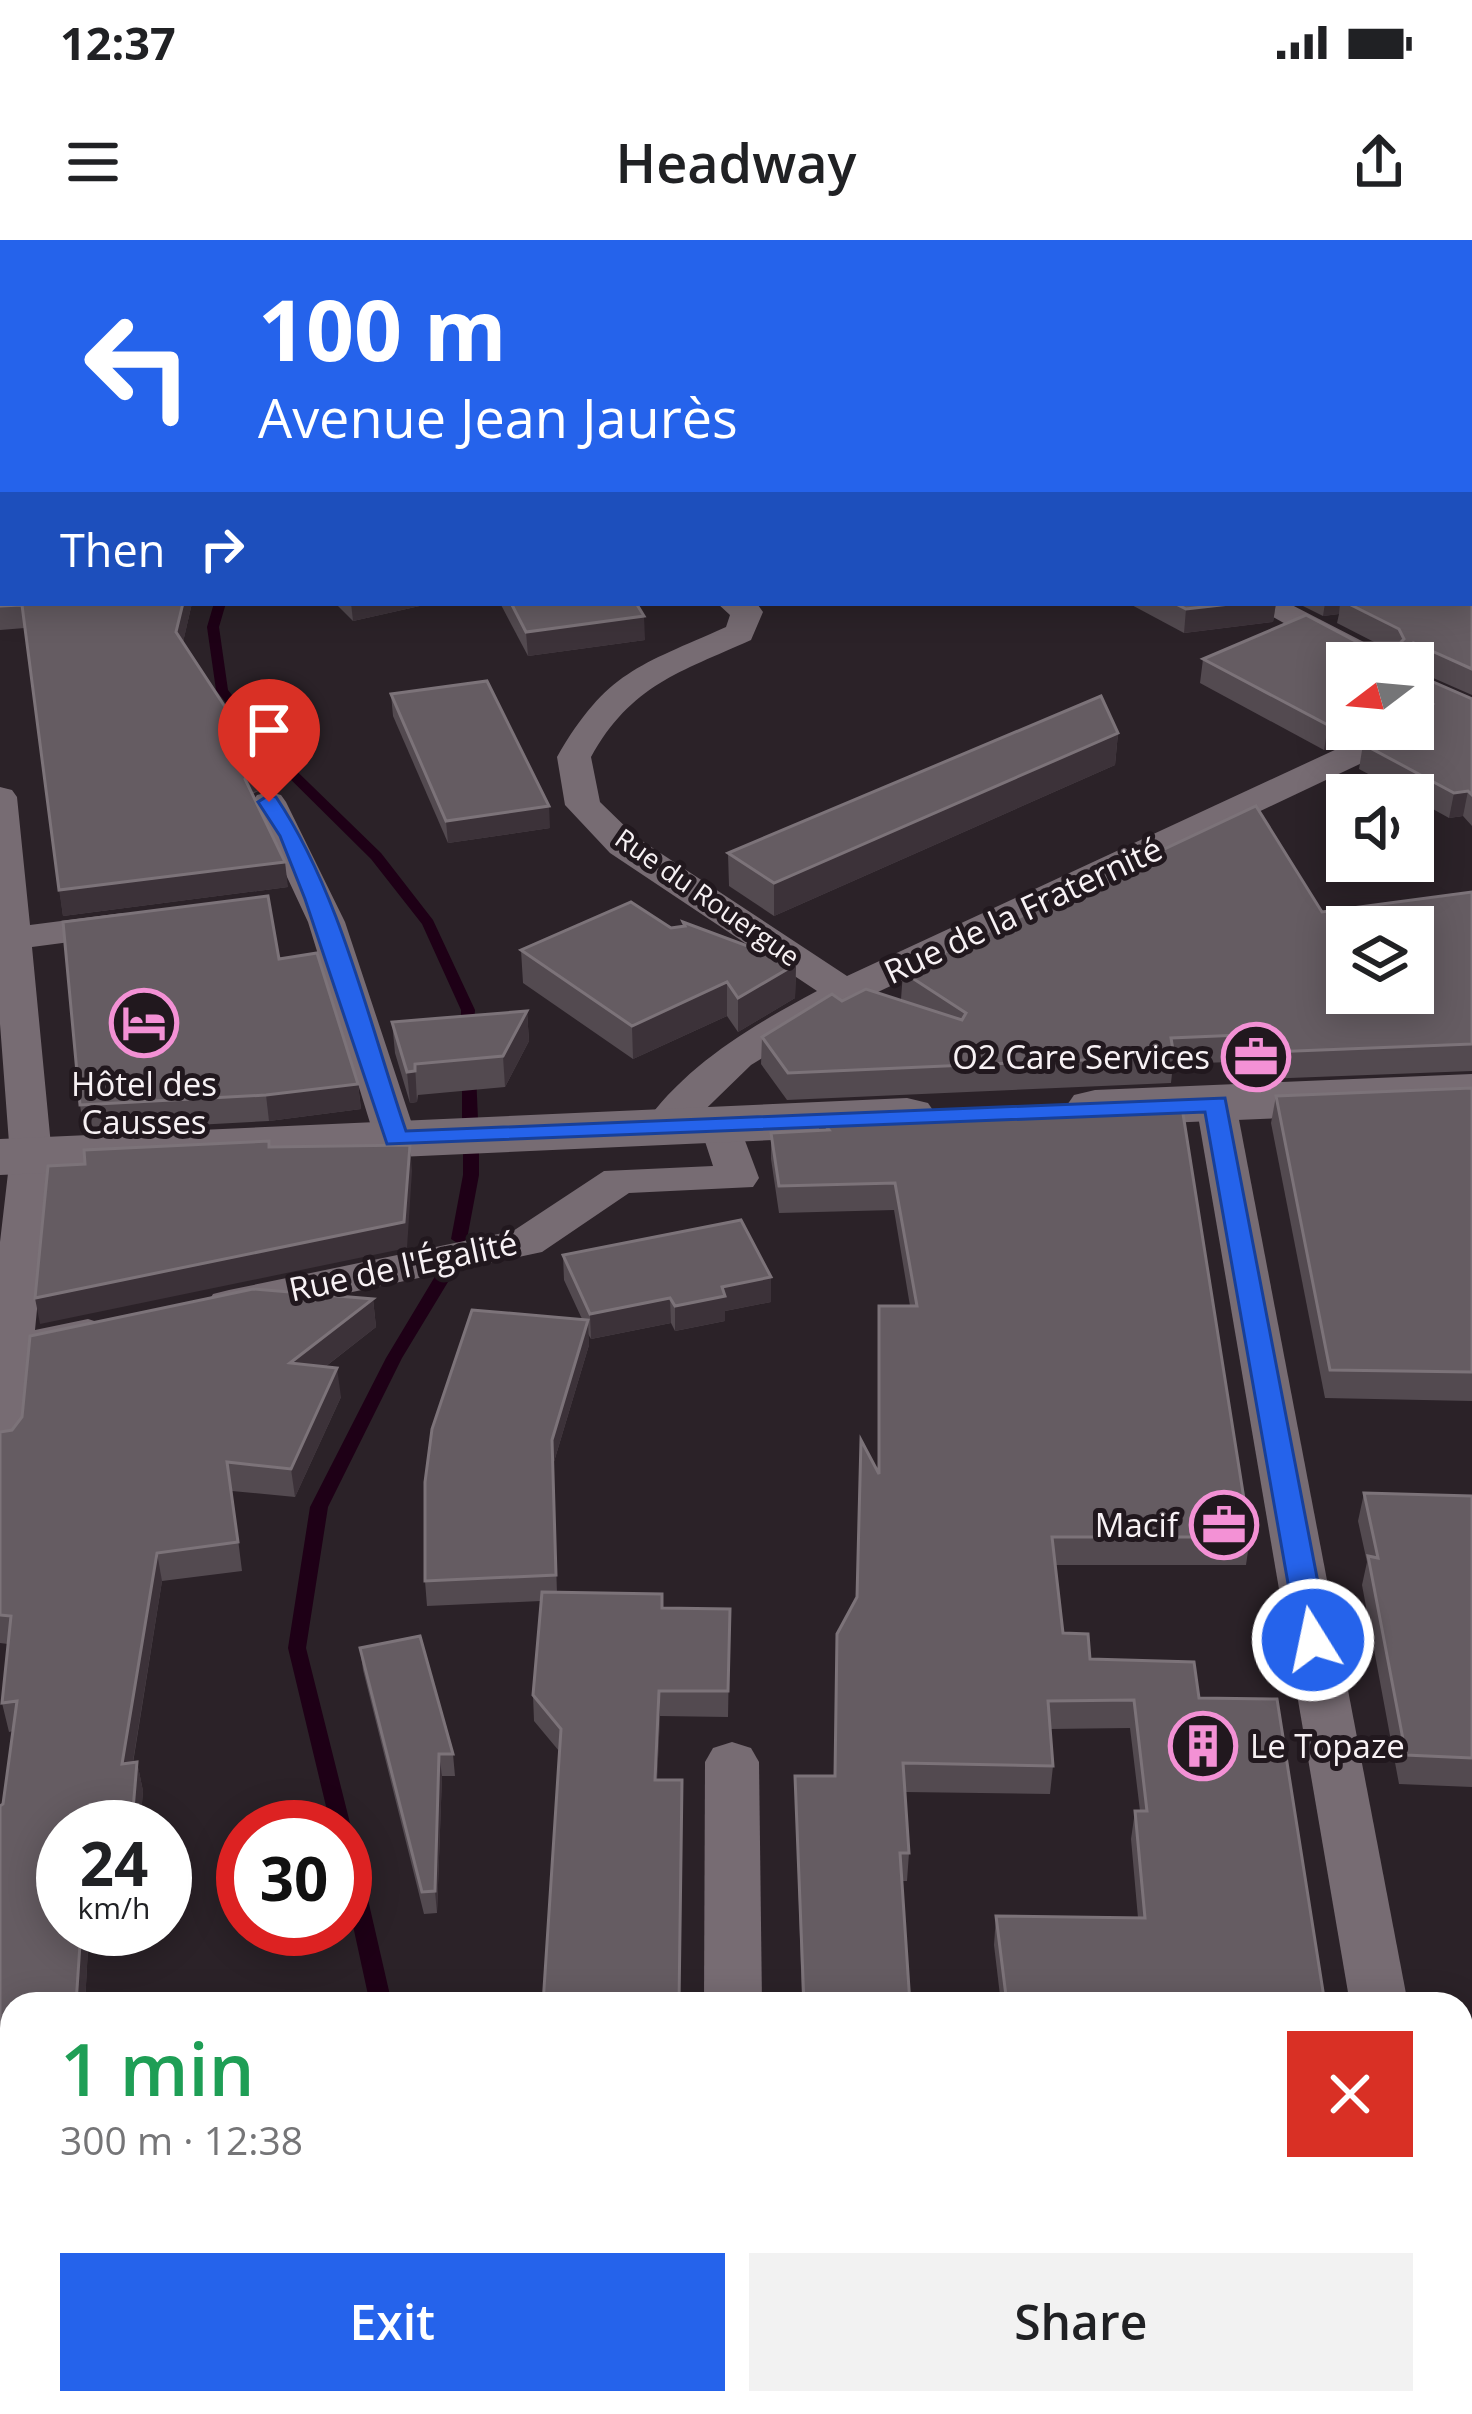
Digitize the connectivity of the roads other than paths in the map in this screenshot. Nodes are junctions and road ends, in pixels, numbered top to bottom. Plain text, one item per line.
1 (738, 606) edge
2 (1270, 606) edge
3 (1339, 642) edge
4 (1362, 750) edge
5 (0, 797) edge
6 (269, 802) dead end
7 (316, 899) junction
8 (269, 905) edge
9 (153, 920) edge
10 (13, 938) junction
11 (846, 993) junction
12 (1472, 1092) edge
13 (1216, 1104) junction
14 (1033, 1111) edge
15 (965, 1114) edge
16 (692, 1124) junction
17 (396, 1139) junction
18 (16, 1156) edge
19 (199, 1311) edge
20 (128, 1325) edge
21 (6, 1351) edge
22 (0, 1442) edge
23 (732, 1762) dead end
24 (733, 1992) edge
25 (1377, 1992) edge

1 - 11 street, Rue du Rouergue
2 - 3 street
4 - 11 street, Rue de la Fraternité
5 - 10 street
6 - 7 street
7 - 8 street
7 - 17 street
9 - 10 street
10 - 18 street
11 - 16 street, Rue de la Fraternité
12 - 13 main road
13 - 14 main road
13 - 25 street
15 - 16 main road
16 - 17 main road
16 - 19 street, Rue de l'Égalité
17 - 18 main road
18 - 21 street
20 - 21 street
21 - 22 street
23 - 24 street

